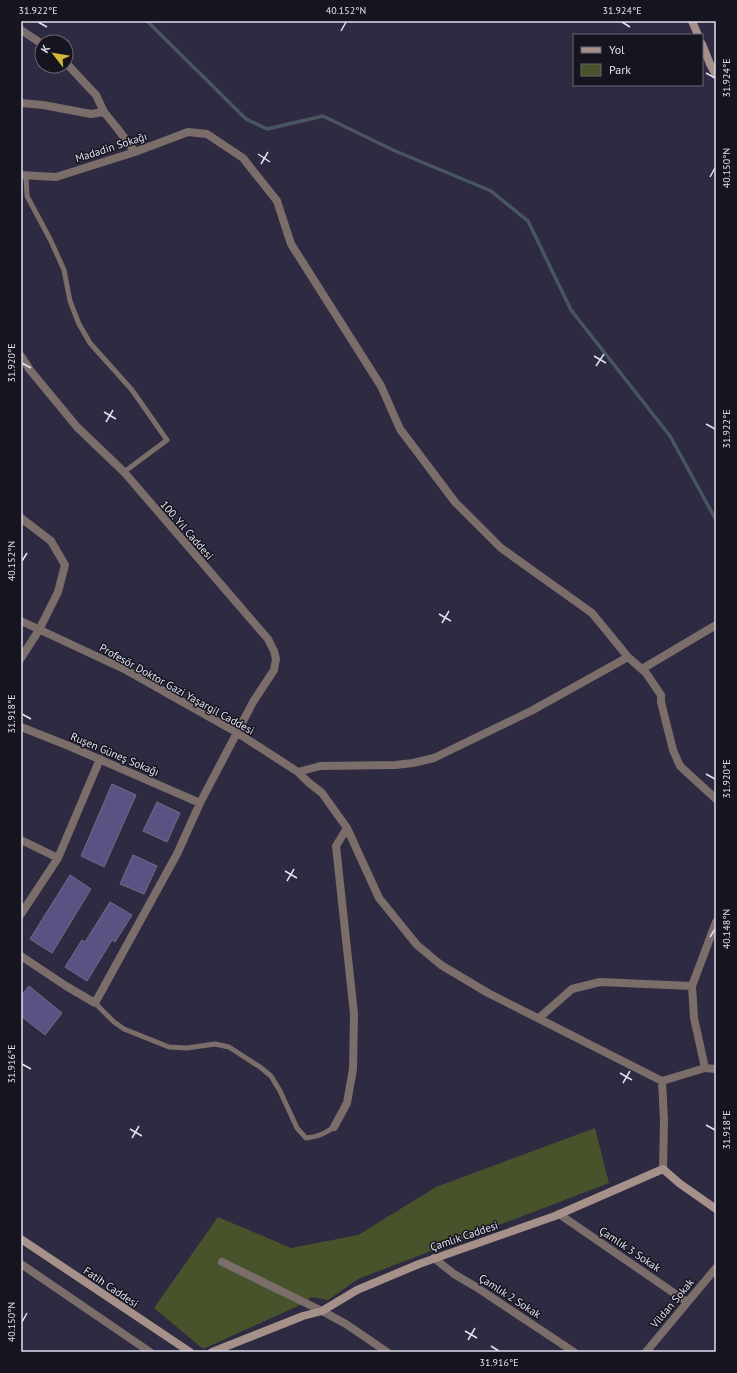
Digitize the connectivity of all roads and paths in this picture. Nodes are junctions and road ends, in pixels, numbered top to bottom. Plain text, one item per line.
1 (692, 21) edge
2 (21, 30) edge
3 (698, 34) edge
4 (34, 39) edge
5 (703, 46) edge
6 (74, 71) edge
7 (716, 75) edge
8 (21, 103) edge
9 (104, 112) junction
10 (135, 152) junction
11 (23, 176) edge
12 (21, 356) edge
13 (124, 472) junction
14 (21, 518) edge
15 (21, 621) edge
16 (716, 625) edge
17 (39, 630) junction
18 (628, 657) junction
19 (21, 658) edge
20 (642, 669) junction
21 (21, 727) edge
22 (236, 732) junction
23 (100, 759) junction
24 (298, 772) junction
25 (716, 799) edge
26 (200, 803) junction
27 (347, 828) junction
28 (21, 840) edge
29 (58, 858) junction
30 (21, 914) edge
31 (716, 922) edge
32 (21, 956) edge
33 (692, 986) junction
34 (95, 1003) junction
35 (539, 1018) junction
36 (705, 1068) junction
37 (716, 1069) edge
38 (662, 1081) junction
39 (334, 1127) joint
40 (663, 1168) junction
41 (716, 1209) edge
42 (559, 1214) junction
43 (21, 1239) edge
44 (434, 1258) junction
45 (222, 1262) dead end
46 (21, 1264) edge
47 (716, 1268) edge
48 (687, 1302) junction
49 (322, 1311) junction
50 (150, 1352) edge
51 (190, 1352) edge
52 (212, 1352) edge
53 (387, 1352) edge
54 (574, 1352) edge
55 (646, 1352) edge

1 - 3 street
2 - 4 street
5 - 7 street
6 - 9 street
8 - 9 street
9 - 10 street
10 - 11 street, Madadin Sokağı
10 - 18 street, Madadin Sokağı
11 - 13 lane
12 - 13 street, 100. Yıl Caddesi
13 - 22 street, 100. Yıl Caddesi
14 - 17 street
15 - 17 street, Profesör Doktor Gazi Yaşargil Caddesi
16 - 20 street
17 - 19 street
17 - 22 street, Profesör Doktor Gazi Yaşargil Caddesi
18 - 20 street
18 - 24 street
20 - 25 street
21 - 23 street, Ruşen Güneş Sokağı
22 - 24 street, Profesör Doktor Gazi Yaşargil Caddesi
22 - 26 street, 100. Yıl Caddesi
23 - 26 street, Ruşen Güneş Sokağı
23 - 29 street
24 - 27 street, Profesör Doktor Gazi Yaşargil Caddesi
26 - 34 street, 100. Yıl Caddesi
27 - 35 street, Profesör Doktor Gazi Yaşargil Caddesi
27 - 39 street
28 - 29 street
29 - 30 street
31 - 33 street
32 - 34 street
33 - 35 street
33 - 36 street
34 - 39 lane
35 - 38 street, Profesör Doktor Gazi Yaşargil Caddesi
36 - 37 street
36 - 38 street
38 - 40 street
40 - 41 street
40 - 42 street, Çamlık Caddesi
42 - 44 street, Çamlık Caddesi
42 - 48 street, Çamlık 3 Sokak
43 - 51 street, Fatih Caddesi
44 - 49 street, Çamlık Caddesi
44 - 54 street, Çamlık 2 Sokak
45 - 49 street
46 - 50 street
47 - 48 street, Vildan Sokak
48 - 55 street, Vildan Sokak
49 - 52 street, Çamlık Caddesi
49 - 53 street

